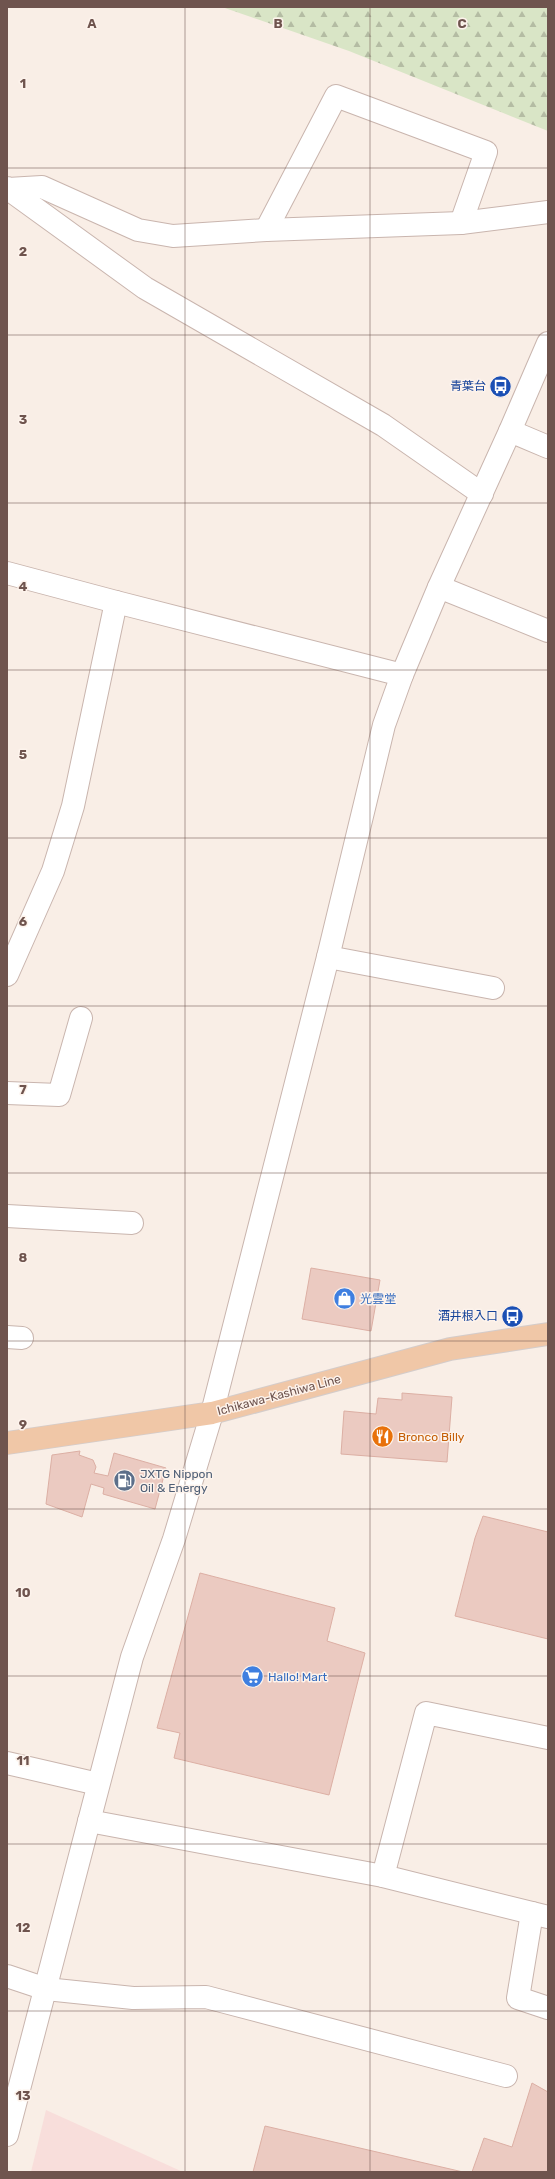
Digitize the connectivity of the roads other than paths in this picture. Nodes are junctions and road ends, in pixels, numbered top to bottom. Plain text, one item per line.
1 (8, 189) edge
2 (548, 212) edge
3 (460, 223) junction
4 (266, 230) junction
5 (548, 343) edge
6 (510, 431) junction
7 (548, 447) edge
8 (482, 494) junction
9 (7, 573) edge
10 (439, 587) junction
11 (116, 602) junction
12 (548, 631) edge
13 (402, 675) junction
14 (328, 957) junction
15 (7, 975) edge
16 (494, 988) dead end
17 (81, 1018) dead end
18 (7, 1093) edge
19 (7, 1216) edge
20 (132, 1223) dead end
21 (548, 1334) edge
22 (212, 1413) junction
23 (7, 1443) edge
24 (548, 1738) edge
25 (7, 1763) edge
26 (98, 1784) junction
27 (88, 1821) junction
28 (383, 1876) junction
29 (540, 1915) edge
30 (7, 1976) edge
31 (46, 1990) junction
32 (548, 2008) edge
33 (506, 2076) dead end
34 (7, 2135) edge

1 - 4 street
1 - 8 street
2 - 3 street
3 - 4 street
3 - 4 street
5 - 6 street
6 - 7 street
6 - 8 street
8 - 10 street
9 - 11 street
10 - 12 street
10 - 13 street
11 - 13 street
11 - 15 street
13 - 14 street
14 - 16 street
14 - 22 street
17 - 18 street
19 - 20 street
21 - 22 main road, Ichikawa-Kashiwa Line
22 - 23 main road, Ichikawa-Kashiwa Line
22 - 26 street
24 - 28 street
25 - 26 street
26 - 27 street
27 - 28 street
27 - 31 street
28 - 29 street
29 - 32 street
30 - 31 street
31 - 33 street
31 - 34 street

